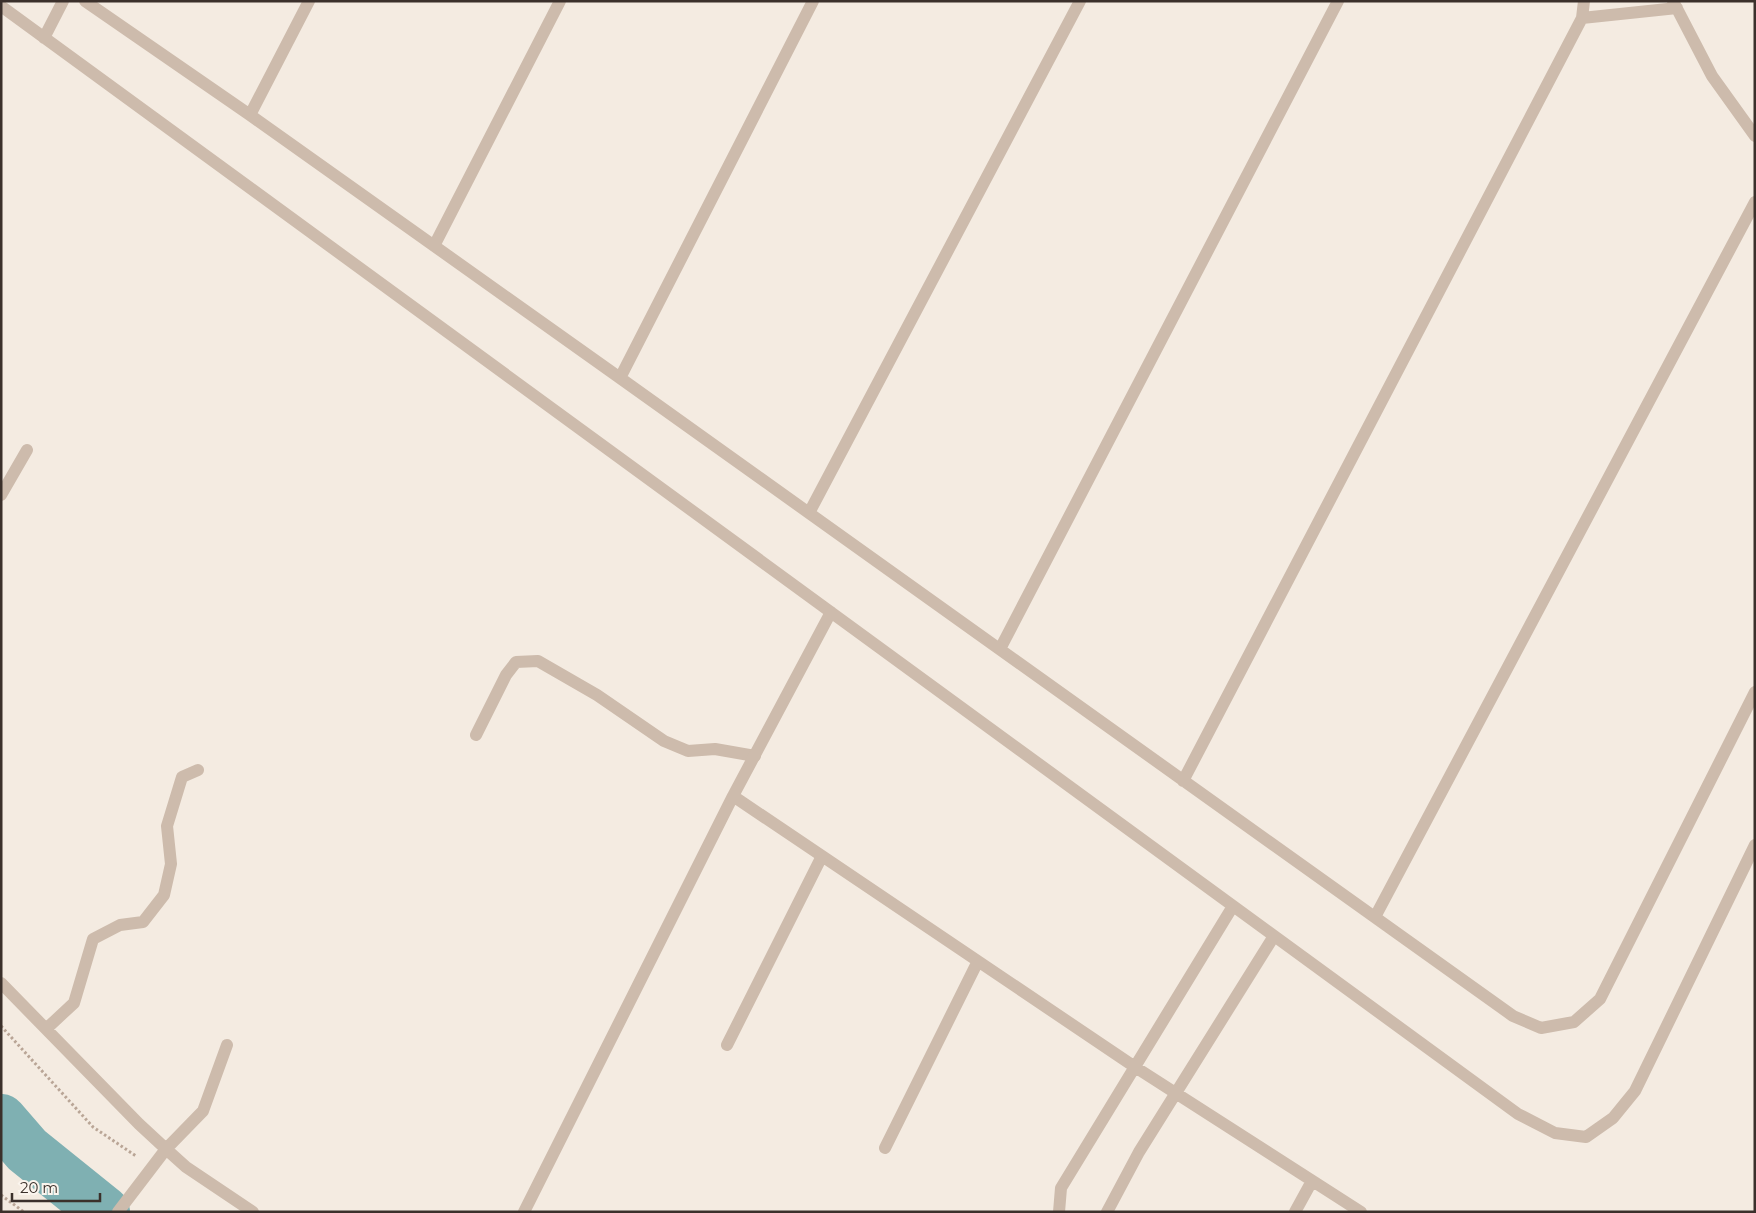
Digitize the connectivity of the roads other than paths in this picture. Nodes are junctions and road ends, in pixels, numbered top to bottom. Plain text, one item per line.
1 (63, 1) edge
2 (85, 1) edge
3 (309, 1) edge
4 (560, 1) edge
5 (813, 1) edge
6 (1080, 1) edge
7 (1338, 1) edge
8 (1584, 1) edge
9 (1675, 5) edge
10 (1, 6) edge
11 (1582, 18) junction
12 (44, 38) junction
13 (250, 115) junction
14 (1755, 136) edge
15 (1755, 202) edge
16 (434, 246) junction
17 (620, 378) junction
18 (27, 450) dead end
19 (1, 495) edge
20 (809, 513) junction
21 (831, 612) junction
22 (1000, 649) junction
23 (1755, 692) edge
24 (476, 735) dead end
25 (755, 756) junction
26 (198, 770) dead end
27 (1183, 781) junction
28 (733, 796) junction
29 (1755, 845) edge
30 (822, 856) junction
31 (1233, 906) junction
32 (1375, 917) junction
33 (1274, 936) junction
34 (978, 961) junction
35 (1, 983) edge
36 (46, 1029) junction
37 (227, 1045) dead end
38 (727, 1045) dead end
39 (1135, 1067) junction
40 (1176, 1092) junction
41 (885, 1148) dead end
42 (166, 1149) junction
43 (1312, 1180) junction
44 (525, 1210) edge
45 (118, 1212) edge
46 (253, 1212) edge
47 (1059, 1212) edge
48 (1107, 1212) edge
49 (1295, 1212) edge
50 (1360, 1212) edge

1 - 12 street
2 - 13 street
3 - 13 street
4 - 16 street
5 - 17 street
6 - 20 street
7 - 22 street
8 - 11 street
9 - 11 street
9 - 14 street
10 - 12 street
11 - 27 street
12 - 21 street
13 - 16 street
15 - 32 street
16 - 17 street
17 - 20 street
18 - 19 street
20 - 22 street
21 - 25 street
21 - 31 street
22 - 27 street
23 - 32 street
24 - 25 street
25 - 28 street
26 - 36 street
27 - 32 street
28 - 30 street
28 - 44 street
29 - 33 street
30 - 34 street
30 - 38 street
31 - 33 street
31 - 39 street
33 - 40 street
34 - 39 street
34 - 41 street
35 - 36 street
36 - 42 street
37 - 42 street
39 - 40 street
39 - 47 street
40 - 43 street
40 - 48 street
42 - 45 street
42 - 46 street
43 - 49 street
43 - 50 street

